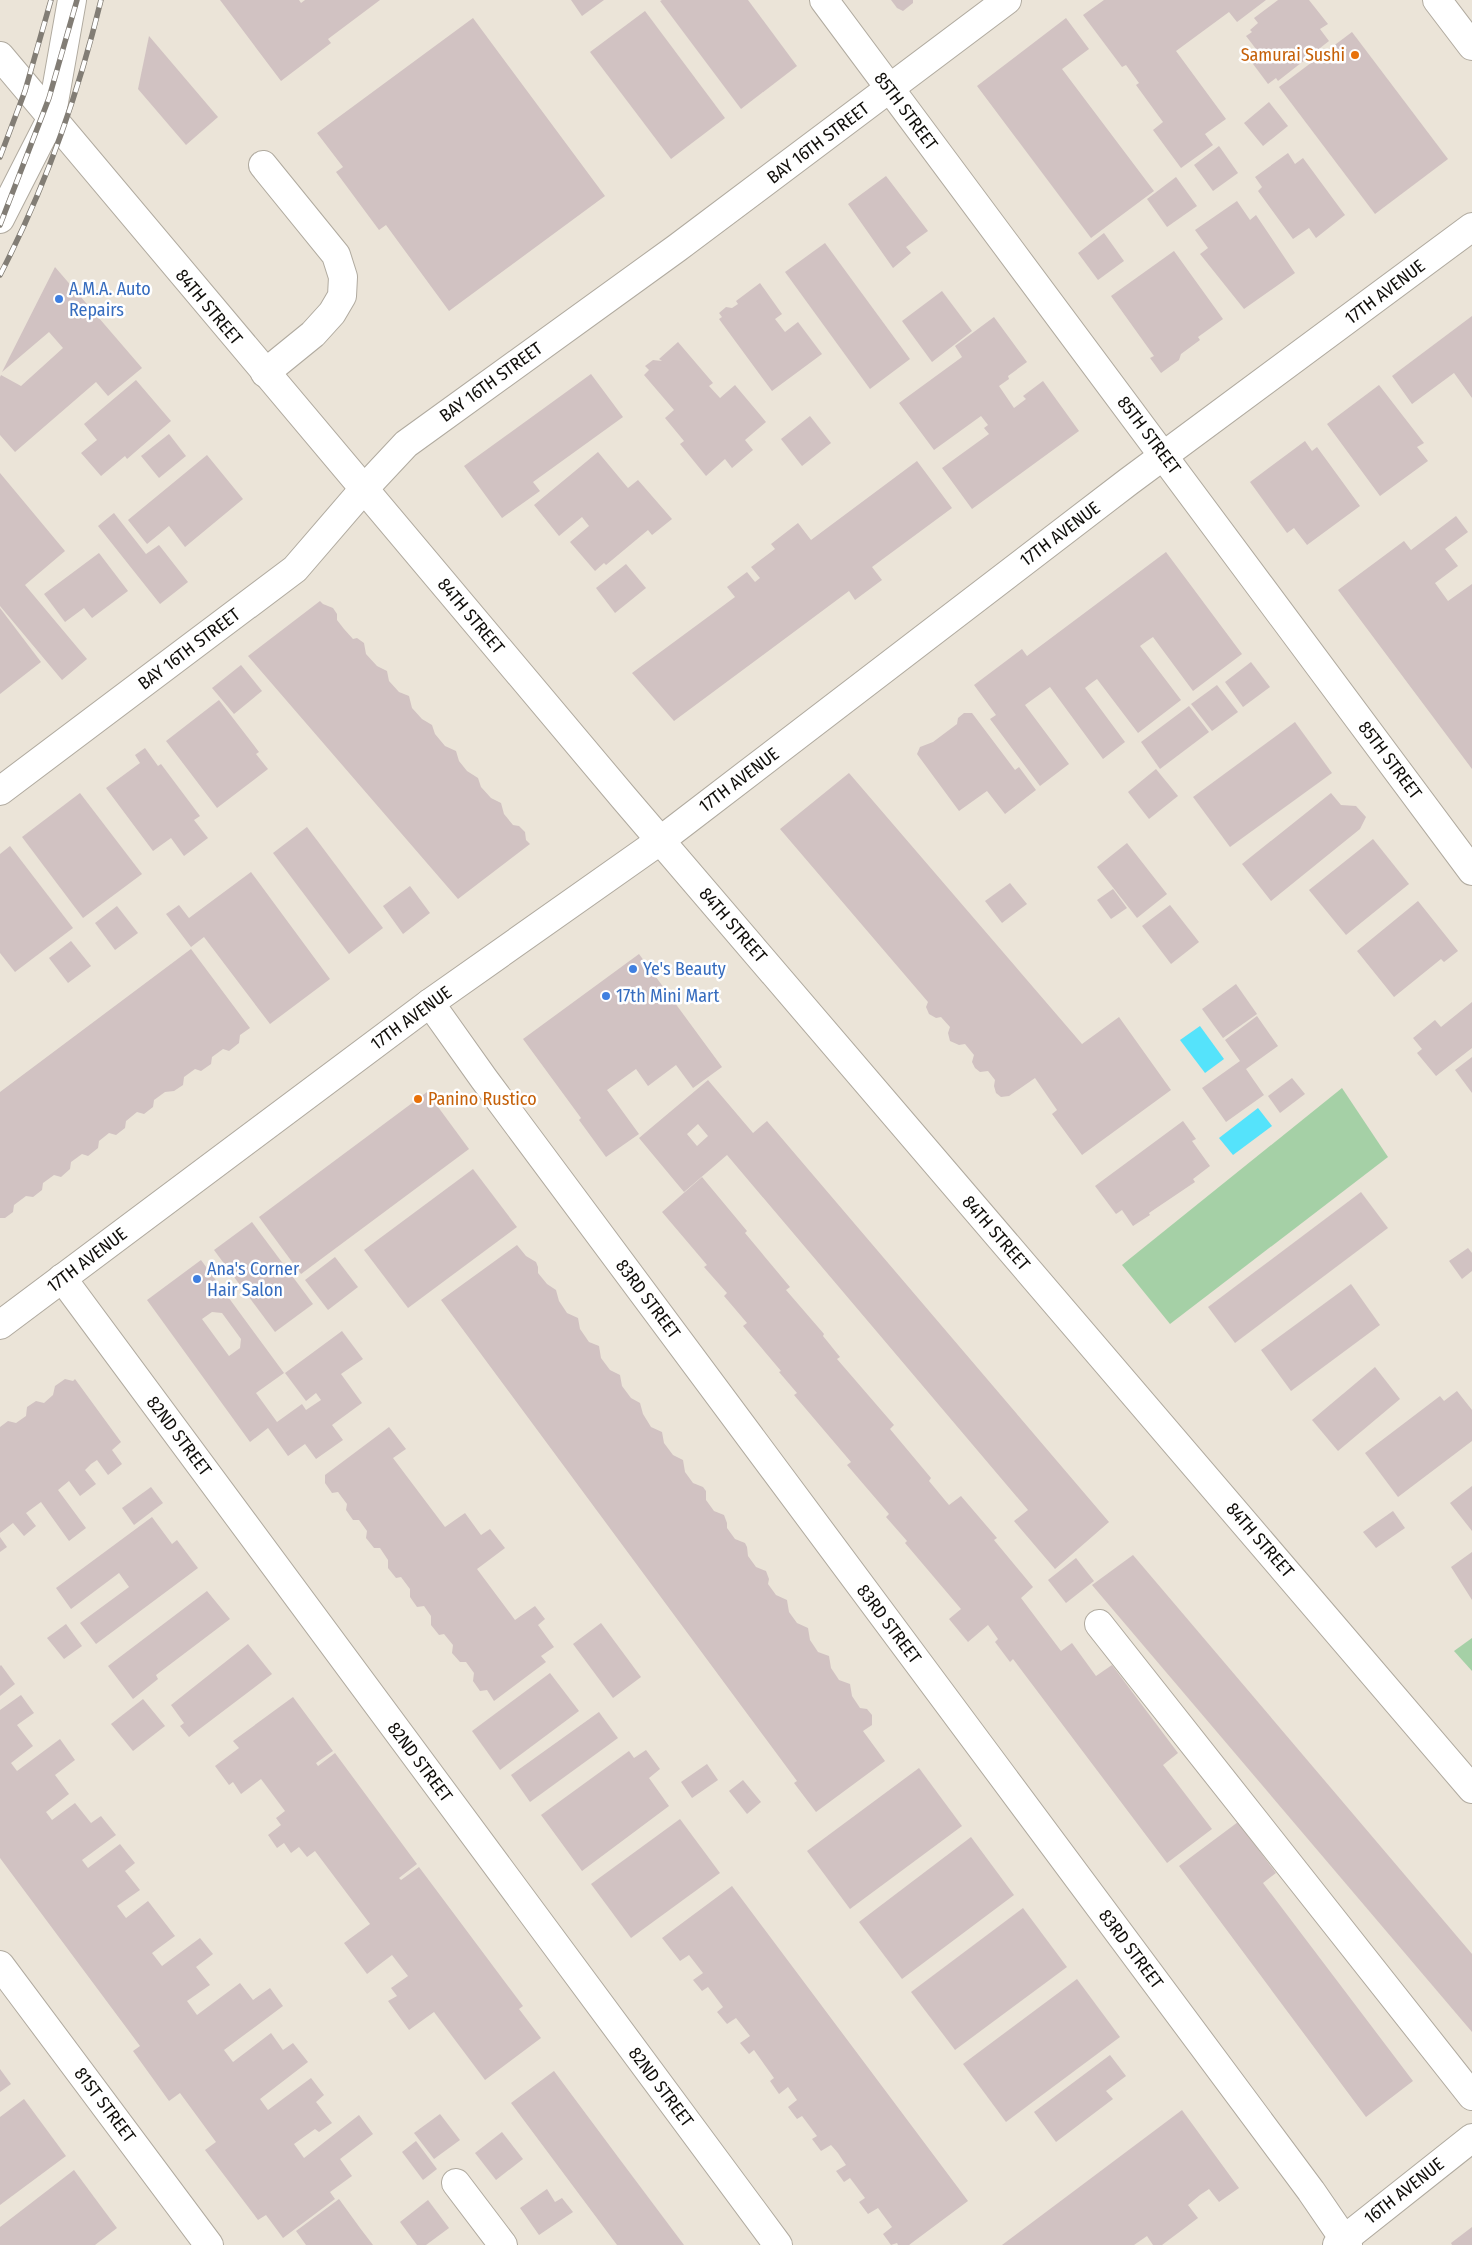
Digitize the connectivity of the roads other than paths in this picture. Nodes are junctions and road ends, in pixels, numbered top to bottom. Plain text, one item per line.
1 (72, 0) edge
2 (824, 0) edge
3 (1006, 0) edge
4 (1438, 0) edge
5 (1472, 46) edge
6 (0, 56) edge
7 (890, 89) junction
8 (52, 119) junction
9 (263, 165) dead end
10 (0, 219) edge
11 (1472, 227) edge
12 (265, 373) junction
13 (1164, 455) junction
14 (363, 490) junction
15 (0, 791) edge
16 (661, 840) junction
17 (1472, 871) edge
18 (430, 1003) junction
19 (62, 1278) junction
20 (0, 1325) edge
21 (1099, 1624) dead end
22 (1472, 1788) edge
23 (0, 1965) edge
24 (1472, 2096) edge
25 (1472, 2138) edge
26 (456, 2182) dead end
27 (1343, 2243) edge
28 (209, 2245) edge
29 (503, 2245) edge
30 (778, 2245) edge

1 - 8 street
2 - 7 street, 85TH STREET
3 - 7 street, BAY 16TH STREET
4 - 5 street
6 - 8 street, 84TH STREET
7 - 13 street, 85TH STREET
7 - 14 street, BAY 16TH STREET
8 - 10 street
8 - 12 street, 84TH STREET
9 - 12 street
11 - 13 street, 17TH AVENUE
12 - 14 street, 84TH STREET
13 - 16 street, 17TH AVENUE
13 - 17 street, 85TH STREET
14 - 15 street, BAY 16TH STREET
14 - 16 street, 84TH STREET
16 - 18 street, 17TH AVENUE
16 - 22 street, 84TH STREET
18 - 19 street, 17TH AVENUE
18 - 27 street, 83RD STREET
19 - 20 street, 17TH AVENUE
19 - 30 street, 82ND STREET
21 - 24 street
23 - 28 street, 81ST STREET
25 - 27 street, 16TH AVENUE
26 - 29 street

